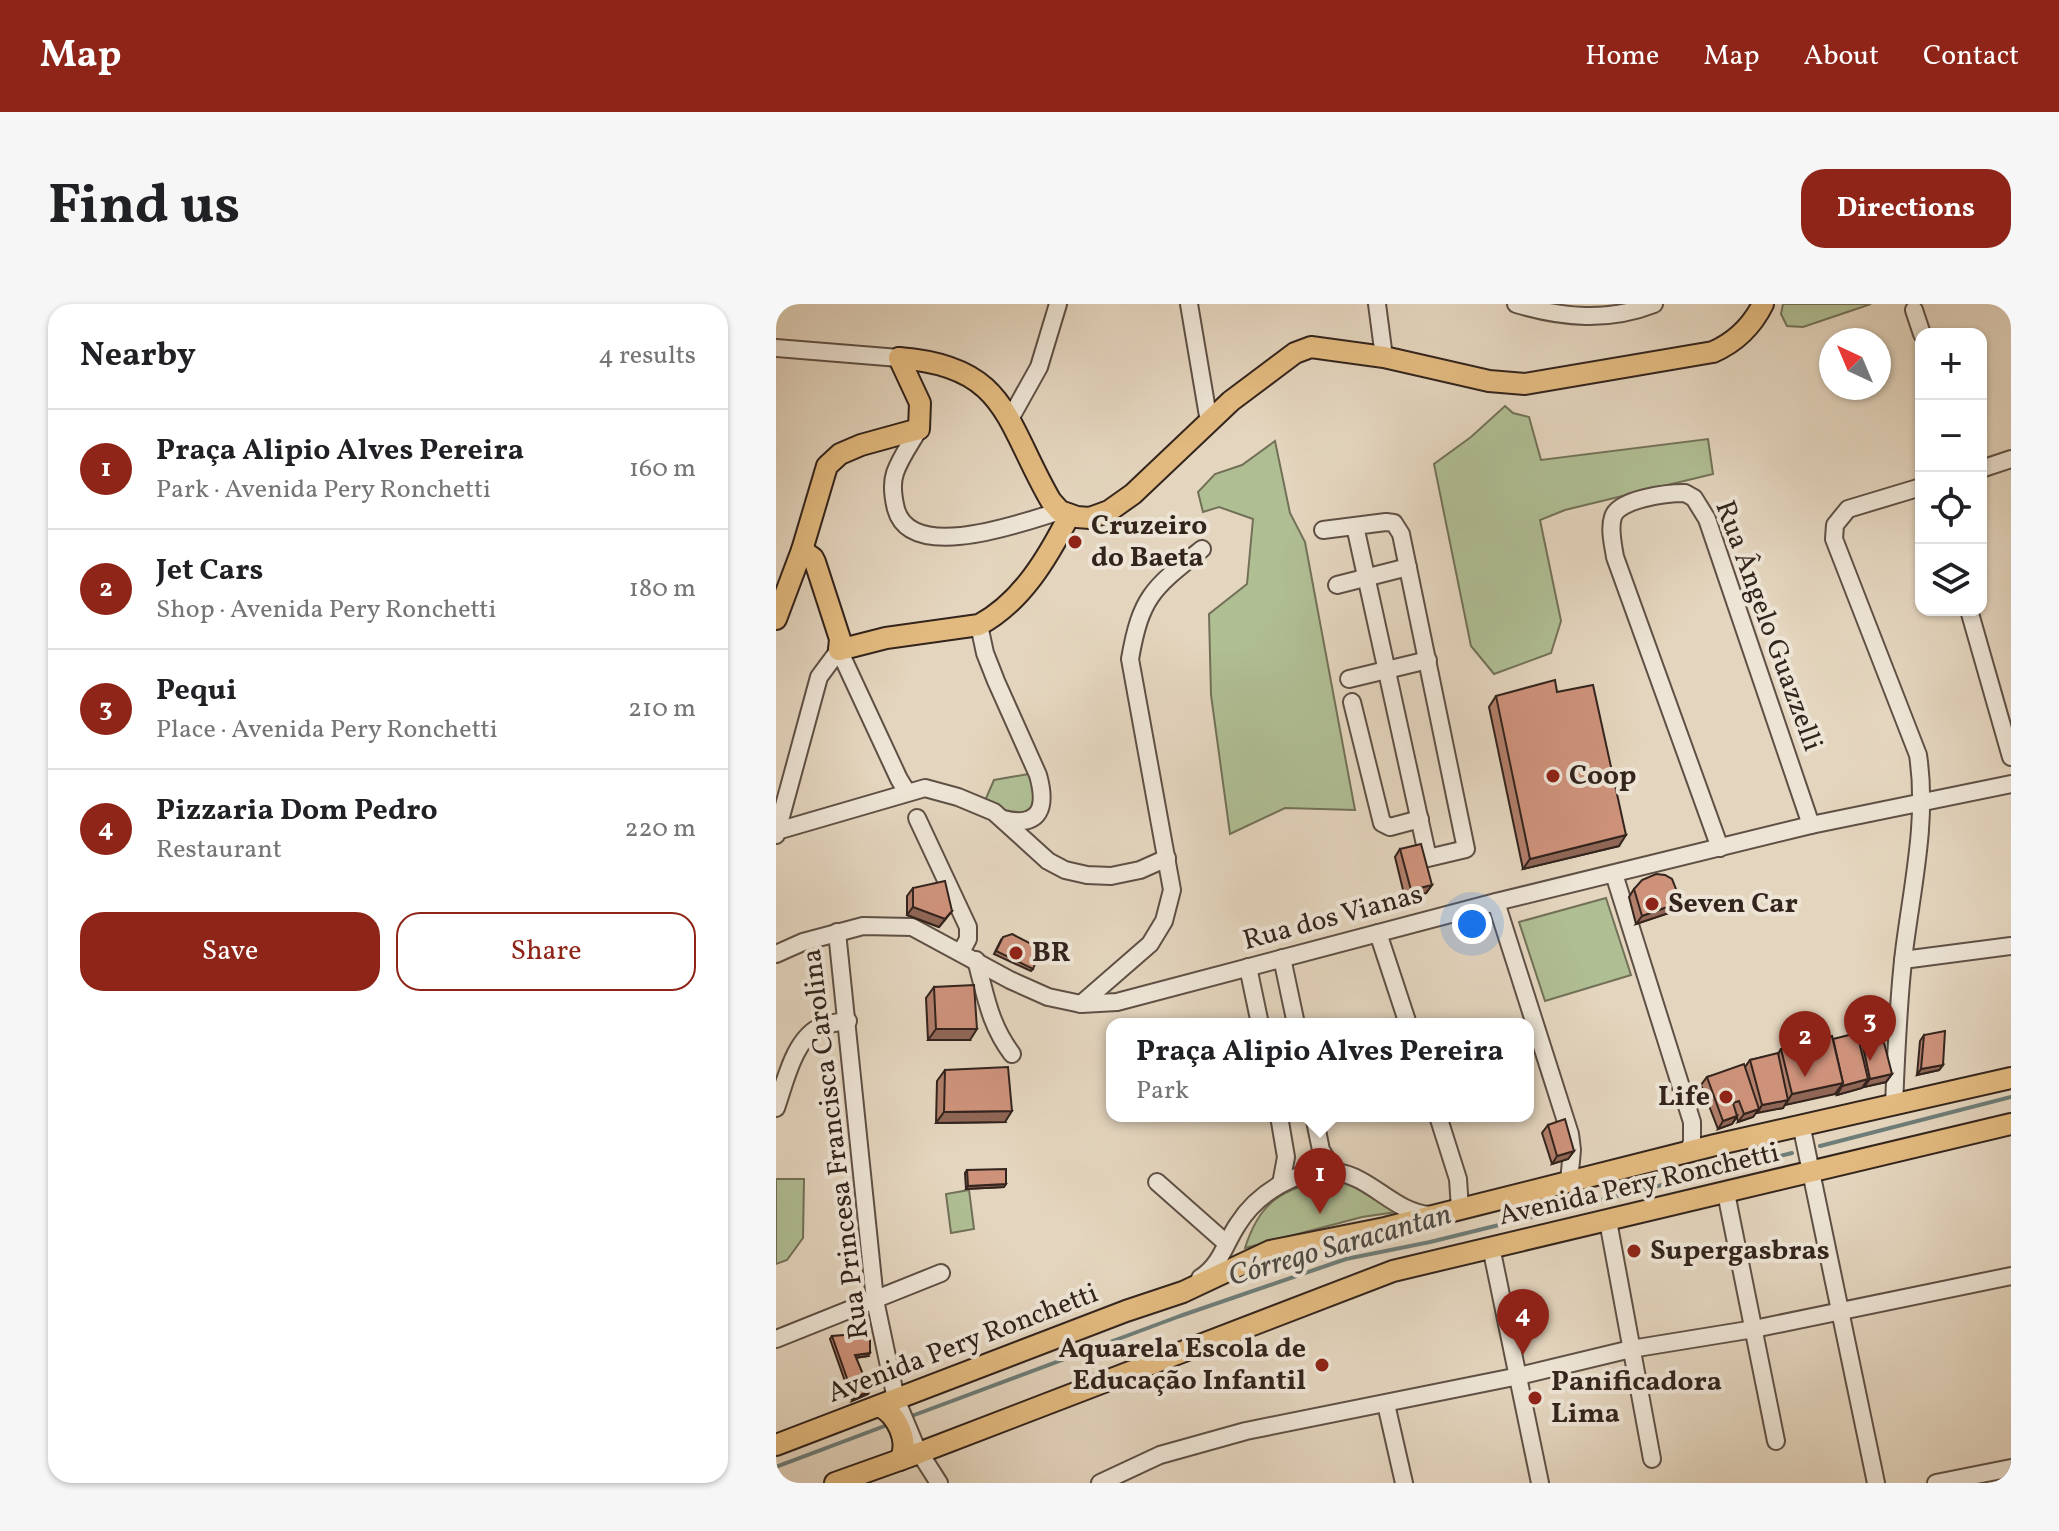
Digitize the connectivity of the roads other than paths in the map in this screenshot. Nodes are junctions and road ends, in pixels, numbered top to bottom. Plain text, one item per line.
1 (1058, 304) edge
2 (1189, 304) edge
3 (1377, 304) edge
4 (1516, 304) edge
5 (1654, 304) edge
6 (1763, 304) edge
7 (1914, 310) dead end
8 (1920, 328) edge
9 (776, 348) edge
10 (1384, 357) junction
11 (899, 358) junction
12 (1010, 419) junction
13 (1209, 422) junction
14 (919, 429) junction
15 (2011, 459) edge
16 (1987, 467) edge
17 (1915, 489) edge
18 (1064, 513) junction
19 (1355, 526) junction
20 (1323, 530) dead end
21 (1202, 549) dead end
22 (802, 550) junction
23 (1408, 567) junction
24 (1366, 578) junction
25 (790, 583) junction
26 (1337, 585) dead end
27 (1971, 616) edge
28 (776, 619) edge
29 (979, 625) junction
30 (839, 650) junction
31 (1428, 660) junction
32 (1386, 670) junction
33 (1349, 679) dead end
34 (1352, 702) dead end
35 (2011, 757) edge
36 (2011, 784) edge
37 (907, 792) junction
38 (1922, 801) junction
39 (917, 818) dead end
40 (1003, 819) junction
41 (1420, 819) junction
42 (1811, 825) junction
43 (776, 833) edge
44 (1720, 848) junction
45 (1167, 858) junction
46 (1638, 868) junction
47 (1614, 874) junction
48 (1530, 894) junction
49 (1496, 902) junction
50 (837, 932) junction
51 (1378, 933) junction
52 (2011, 946) edge
53 (776, 954) edge
54 (968, 956) junction
55 (1282, 958) junction
56 (1903, 960) junction
57 (1248, 967) junction
58 (1081, 1004) junction
59 (1259, 1018) edge
60 (1295, 1018) edge
61 (1406, 1018) edge
62 (1533, 1018) edge
63 (848, 1021) junction
64 (1534, 1021) edge
65 (1012, 1054) dead end
66 (2011, 1078) edge
67 (1894, 1106) junction
68 (776, 1108) edge
69 (1280, 1122) edge
70 (1315, 1122) edge
71 (1440, 1122) edge
72 (2011, 1124) edge
73 (1803, 1132) junction
74 (1688, 1151) junction
75 (1810, 1166) junction
76 (1334, 1171) junction
77 (1157, 1182) dead end
78 (1569, 1182) junction
79 (1281, 1184) junction
80 (1726, 1193) junction
81 (1452, 1212) junction
82 (1608, 1221) junction
83 (1226, 1243) junction
84 (1491, 1247) junction
85 (941, 1273) dead end
86 (2011, 1276) edge
87 (875, 1300) junction
88 (1126, 1311) junction
89 (1839, 1311) junction
90 (1754, 1329) junction
91 (776, 1339) edge
92 (1631, 1349) junction
93 (1519, 1376) junction
94 (1386, 1404) junction
95 (892, 1408) junction
96 (1776, 1441) dead end
97 (776, 1445) edge
98 (909, 1449) junction
99 (1652, 1459) dead end
100 (2011, 1468) edge
101 (835, 1483) edge
102 (939, 1483) edge
103 (1100, 1483) edge
104 (1404, 1483) edge
105 (1540, 1483) edge
106 (1876, 1483) edge
107 (1936, 1483) edge

1 - 12 street
2 - 13 street
3 - 10 street
4 - 5 street
6 - 10 main road
7 - 8 street
9 - 11 street
10 - 13 main road
11 - 12 main road
11 - 14 main road
12 - 18 main road
13 - 18 main road
14 - 18 street
14 - 22 main road
15 - 16 street
17 - 38 street
18 - 29 main road
19 - 20 street
19 - 23 street
19 - 24 street
21 - 45 street
22 - 25 main road
22 - 30 main road
23 - 24 street
23 - 31 street
24 - 26 street
24 - 32 street
25 - 28 main road
25 - 30 main road
27 - 35 street
29 - 30 main road
29 - 40 street
30 - 37 street
30 - 43 street
31 - 32 street
31 - 41 street
32 - 33 street
32 - 41 street
34 - 41 street
36 - 38 street, Rua dos Vianas
37 - 40 street
37 - 43 street
38 - 42 street, Rua dos Vianas
38 - 56 street
39 - 54 street
40 - 45 street
42 - 44 street, Rua dos Vianas
42 - 44 street, Rua Ângelo Guazzelli
44 - 46 street, Rua dos Vianas
45 - 58 street
46 - 47 street, Rua dos Vianas
46 - 48 street
47 - 48 street, Rua dos Vianas
47 - 74 street
48 - 49 street, Rua dos Vianas
49 - 51 street, Rua dos Vianas
49 - 62 street
50 - 53 street, Rua dos Vianas
50 - 54 street, Rua dos Vianas
50 - 63 street, Rua Princesa Francisca Carolina
51 - 55 street, Rua dos Vianas
51 - 61 street
52 - 56 street
54 - 58 street, Rua dos Vianas
54 - 65 street
55 - 57 street, Rua dos Vianas
55 - 60 street
56 - 67 street
57 - 58 street, Rua dos Vianas
57 - 59 street
63 - 68 street
63 - 87 street, Rua Princesa Francisca Carolina
64 - 78 street
66 - 67 main road, Avenida Pery Ronchetti
67 - 73 main road, Avenida Pery Ronchetti
69 - 79 street
70 - 76 street
71 - 81 street
72 - 75 main road, Avenida Pery Ronchetti
73 - 74 main road, Avenida Pery Ronchetti
73 - 75 street
74 - 78 main road, Avenida Pery Ronchetti
75 - 80 main road, Avenida Pery Ronchetti
75 - 89 street
76 - 79 street, Avenida Pery Ronchetti
76 - 81 street, Avenida Pery Ronchetti
77 - 83 street
78 - 81 main road, Avenida Pery Ronchetti
79 - 83 street, Avenida Pery Ronchetti
80 - 82 main road, Avenida Pery Ronchetti
80 - 90 street
81 - 88 main road, Avenida Pery Ronchetti
82 - 84 main road, Avenida Pery Ronchetti
82 - 92 street
83 - 88 street, Avenida Pery Ronchetti
84 - 93 street
84 - 98 main road, Avenida Pery Ronchetti
85 - 87 street
86 - 89 street
87 - 91 street
87 - 95 street, Rua Princesa Francisca Carolina
88 - 95 main road, Avenida Pery Ronchetti
89 - 90 street
89 - 106 street
90 - 92 street
90 - 96 street
92 - 93 street
92 - 99 street
93 - 94 street
93 - 105 street
94 - 103 street
94 - 104 street
95 - 97 main road, Avenida Pery Ronchetti
95 - 98 main road
98 - 101 main road, Avenida Pery Ronchetti
98 - 102 street
100 - 107 street

